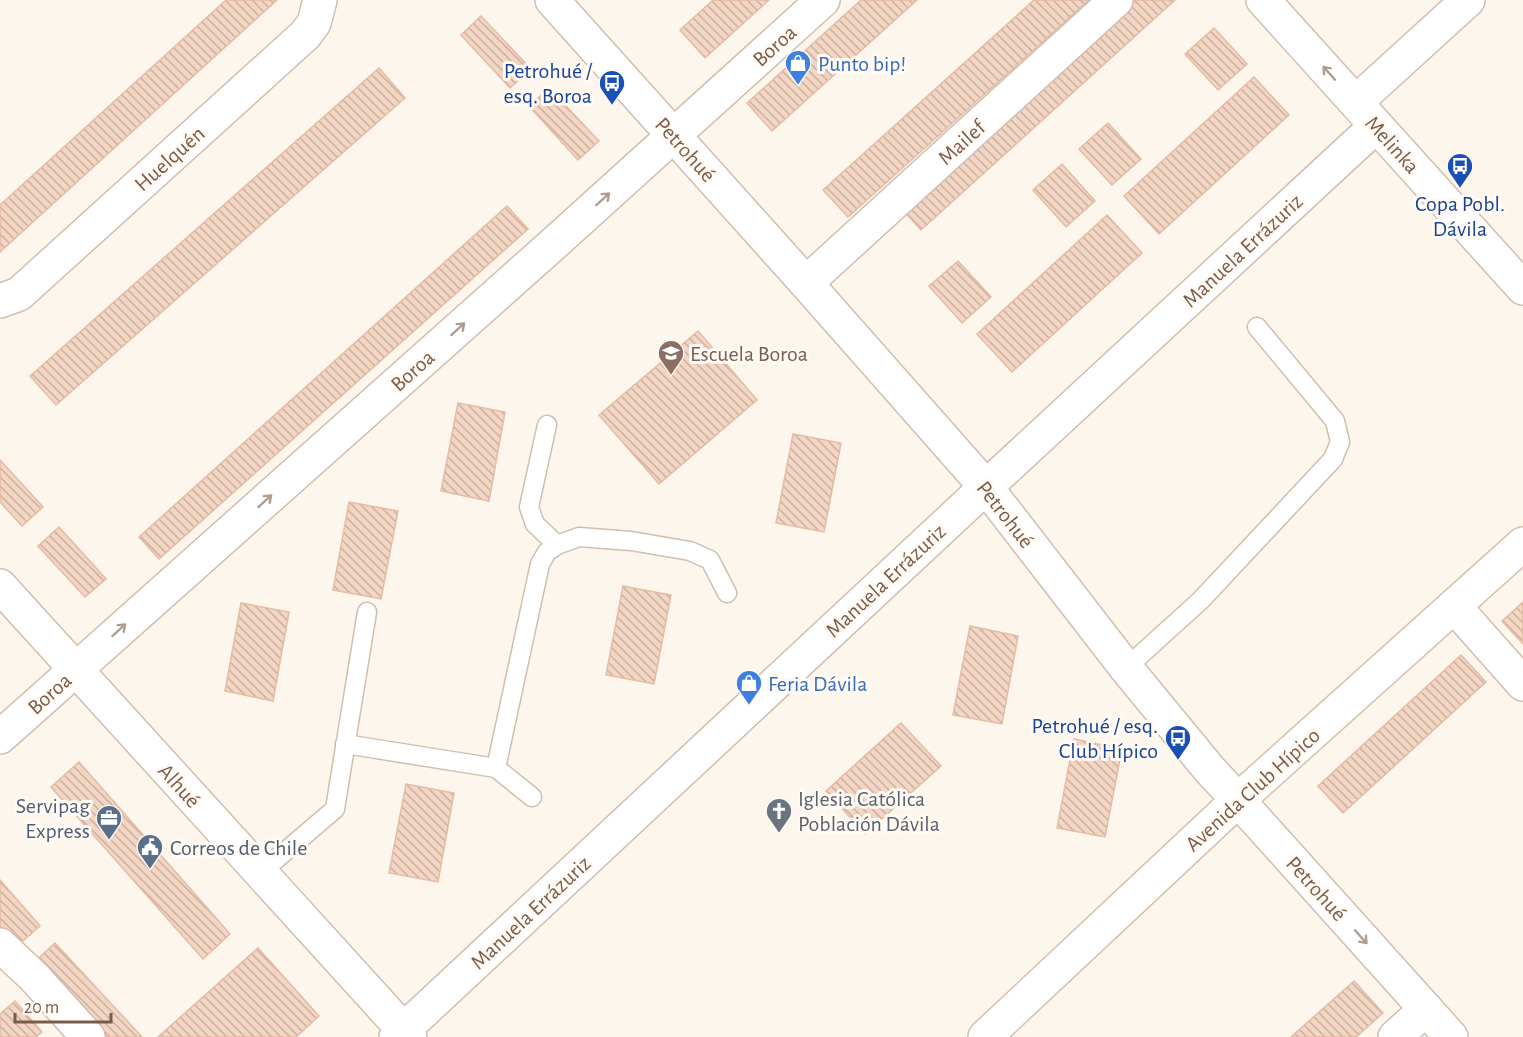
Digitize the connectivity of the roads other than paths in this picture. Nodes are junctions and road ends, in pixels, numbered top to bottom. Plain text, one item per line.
1 (320, 0) edge
2 (552, 0) edge
3 (823, 0) edge
4 (1116, 0) edge
5 (1263, 0) edge
6 (1468, 0) edge
7 (1366, 114) junction
8 (674, 136) junction
9 (806, 283) junction
10 (1523, 288) edge
11 (0, 301) edge
12 (1257, 327) dead end
13 (547, 425) dead end
14 (986, 487) junction
15 (1523, 544) edge
16 (557, 545) junction
17 (0, 586) edge
18 (727, 593) dead end
19 (1454, 606) junction
20 (367, 612) dead end
21 (1126, 668) junction
22 (75, 669) junction
23 (1523, 684) edge
24 (0, 737) edge
25 (345, 744) junction
26 (496, 768) junction
27 (532, 798) dead end
28 (1238, 800) junction
29 (260, 873) junction
30 (0, 945) edge
31 (1436, 1027) edge
32 (403, 1035) edge
33 (988, 1036) edge
34 (88, 1037) edge
35 (1395, 1037) edge

1 - 11 street, Huelquén
2 - 8 street, Petrohué
3 - 8 street, Boroa
4 - 9 street, Mailef
7 -> 5 street, Melinka
6 - 7 street, Manuela Errázuriz
7 - 10 street, Melinka
7 - 14 street, Manuela Errázuriz
8 - 9 street, Petrohué
22 -> 8 street, Boroa
9 - 14 street, Petrohué
12 - 21 lane
13 - 16 lane
14 - 21 street, Petrohué
14 - 32 street, Manuela Errázuriz
15 - 19 street, Avenida Club Hípico
16 - 18 lane
16 - 26 lane
17 - 22 street, Alhué
19 - 23 street
19 - 28 street, Avenida Club Hípico
20 - 25 lane
21 - 28 street, Petrohué
22 - 24 street, Boroa
22 - 29 street, Alhué
25 - 26 lane
25 - 29 lane
26 - 27 lane
28 -> 31 street, Petrohué
28 - 33 street, Avenida Club Hípico
29 - 32 street, Alhué
30 - 34 street
31 - 35 street

